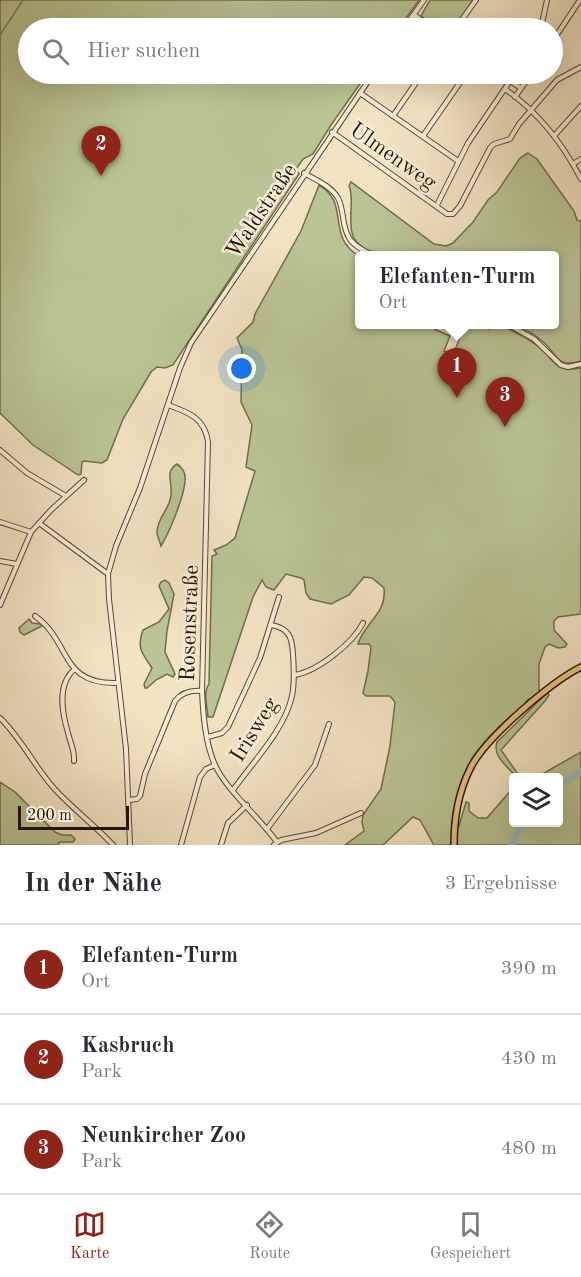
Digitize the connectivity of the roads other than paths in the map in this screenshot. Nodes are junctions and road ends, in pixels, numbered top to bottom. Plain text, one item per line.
1 (424, 0) edge
2 (476, 0) edge
3 (547, 0) edge
4 (580, 0) edge
5 (414, 15) junction
6 (412, 18) edge
7 (418, 18) edge
8 (463, 18) edge
9 (543, 18) edge
10 (563, 26) edge
11 (581, 68) edge
12 (563, 77) edge
13 (366, 84) edge
14 (415, 84) edge
15 (459, 84) edge
16 (508, 84) edge
17 (515, 84) edge
18 (524, 84) edge
19 (554, 84) edge
20 (521, 88) junction
21 (505, 89) junction
22 (360, 93) junction
23 (515, 97) junction
24 (581, 106) edge
25 (531, 110) junction
26 (393, 116) junction
27 (332, 132) junction
28 (423, 136) junction
29 (554, 136) junction
30 (581, 159) edge
31 (458, 161) junction
32 (573, 164) junction
33 (304, 173) junction
34 (581, 179) edge
35 (436, 205) junction
36 (364, 251) edge
37 (516, 329) edge
38 (581, 364) edge
39 (168, 405) junction
40 (0, 450) edge
41 (84, 480) dead end
42 (66, 496) junction
43 (0, 522) edge
44 (39, 522) junction
45 (31, 532) junction
46 (0, 561) edge
47 (17, 564) junction
48 (108, 574) junction
49 (279, 597) dead end
50 (0, 605) edge
51 (36, 616) dead end
52 (363, 623) dead end
53 (271, 624) junction
54 (581, 667) edge
55 (75, 669) junction
56 (294, 675) junction
57 (118, 683) junction
58 (202, 691) junction
59 (0, 718) edge
60 (329, 724) dead end
61 (208, 737) junction
62 (74, 761) dead end
63 (215, 765) junction
64 (233, 790) junction
65 (129, 800) junction
66 (247, 805) junction
67 (361, 813) dead end
68 (267, 829) junction
69 (275, 843) edge
70 (113, 845) edge
71 (130, 845) edge
72 (181, 845) edge
73 (221, 845) edge
74 (454, 845) edge

1 - 5 street
2 - 8 street
3 - 9 street
4 - 10 street
5 - 6 street
5 - 7 street
11 - 12 street
13 - 22 street, Waldstraße
14 - 26 street
15 - 28 street
16 - 21 street
17 - 20 street
18 - 20 street
19 - 25 street
20 - 23 street
21 - 23 street
21 - 31 street
22 - 26 street
22 - 27 street, Waldstraße
23 - 25 street
24 - 29 street
25 - 29 street
25 - 35 street
26 - 28 street
27 - 33 street, Waldstraße
27 - 35 street, Ulmenweg
28 - 31 street
29 - 32 street
30 - 32 street
31 - 35 street
32 - 34 street
33 - 36 street
33 - 39 street, Waldstraße
37 - 38 street
39 - 48 street, Waldstraße
39 - 58 street, Rosenstraße
40 - 42 street
41 - 42 street
42 - 44 street
43 - 45 street
44 - 45 street
44 - 48 street
45 - 47 street
46 - 47 street
47 - 50 street
48 - 57 street, Waldstraße
49 - 53 street
51 - 55 street
52 - 56 street
53 - 56 street, Irisweg
53 - 61 street
54 - 74 main road
55 - 57 street
55 - 62 street
56 - 64 street, Irisweg
57 - 65 street, Waldstraße
58 - 61 street, Rosenstraße
58 - 65 street
59 - 70 street
60 - 68 street
61 - 63 street, Rosenstraße
63 - 64 street, Rosenstraße
63 - 72 street
64 - 66 street, Rosenstraße
65 - 71 street, Waldstraße
66 - 68 street, Rosenstraße
66 - 73 street
67 - 69 street
68 - 69 street, Rosenstraße

